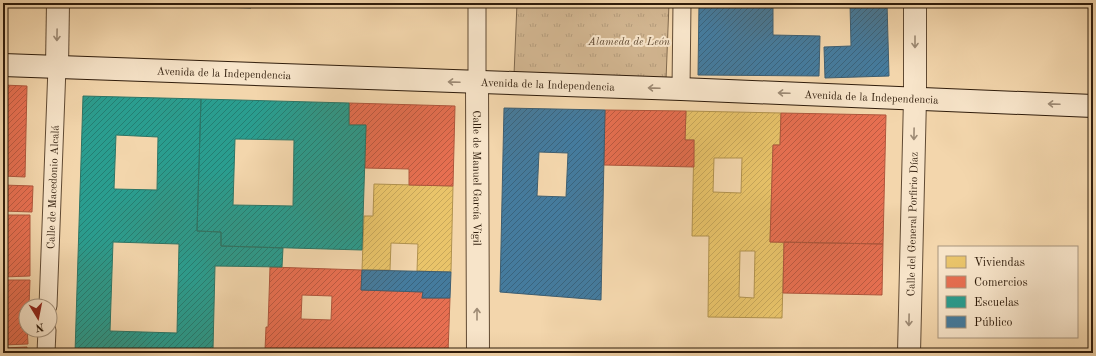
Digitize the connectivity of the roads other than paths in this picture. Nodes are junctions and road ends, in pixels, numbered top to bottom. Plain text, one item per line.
1 (58, 3) edge
2 (478, 3) edge
3 (682, 3) edge
4 (915, 3) edge
5 (3, 65) edge
6 (56, 67) junction
7 (477, 83) junction
8 (681, 89) junction
9 (915, 97) junction
10 (1093, 106) edge
11 (48, 298) edge
12 (47, 338) edge
13 (46, 353) edge
14 (478, 353) edge
15 (909, 353) edge

1 -> 6 main road
2 - 7 street, Calle de Manuel García Vigil
3 - 8 street
4 -> 9 main road, Calle del General Porfirio Díaz
5 - 6 main road, Avenida de la Independencia
7 -> 6 main road, Avenida de la Independencia
6 - 11 street, Calle de Macedonio Alcalá
8 -> 7 main road, Avenida de la Independencia
14 -> 7 main road, Calle de Manuel García Vigil
9 -> 8 main road, Avenida de la Independencia
10 -> 9 main road, Avenida de la Independencia
9 -> 15 main road, Calle del General Porfirio Díaz
12 - 13 street

